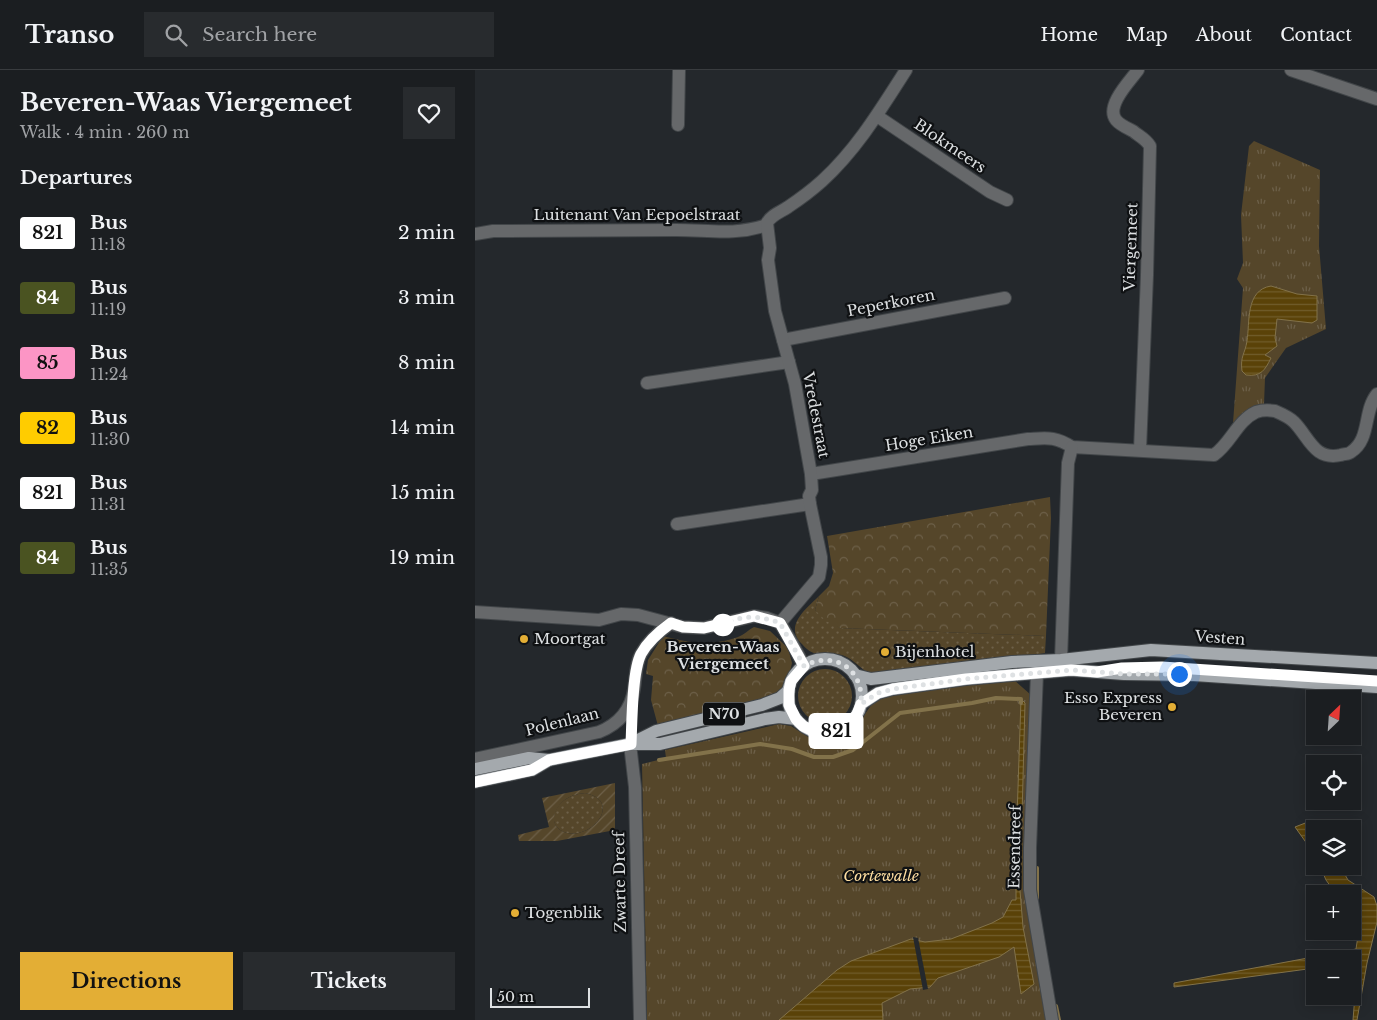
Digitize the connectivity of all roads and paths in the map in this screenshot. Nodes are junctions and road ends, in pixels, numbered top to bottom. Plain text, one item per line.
1 (679, 70) edge
2 (906, 70) edge
3 (1139, 70) edge
4 (1291, 70) edge
5 (1377, 99) edge
6 (877, 116) junction
7 (678, 125) dead end
8 (1007, 200) dead end
9 (767, 225) junction
10 (475, 234) edge
11 (1005, 298) dead end
12 (783, 340) junction
13 (789, 362) junction
14 (647, 383) dead end
15 (1377, 394) edge
16 (1072, 447) junction
17 (1140, 450) junction
18 (811, 474) junction
19 (810, 504) junction
20 (677, 524) dead end
21 (475, 612) edge
22 (671, 623) junction
23 (780, 623) junction
24 (1061, 660) junction
25 (1377, 663) edge
26 (804, 666) junction
27 (1037, 673) junction
28 (855, 675) junction
29 (1377, 686) edge
30 (789, 690) junction
31 (861, 704) junction
32 (796, 719) junction
33 (631, 744) junction
34 (475, 759) edge
35 (549, 760) junction
36 (475, 769) edge
37 (475, 782) edge
38 (640, 1020) edge
39 (1052, 1020) edge

1 - 7 street
2 - 6 street, Luitenant Van Eepoelstraat
3 - 17 street, Viergemeet
4 - 5 street
6 - 8 street, Blokmeers
6 - 9 street, Luitenant Van Eepoelstraat
9 - 10 street, Luitenant Van Eepoelstraat
9 - 12 street, Vredestraat
11 - 12 street, Peperkoren
12 - 13 street, Vredestraat
13 - 14 street
13 - 18 street, Vredestraat
15 - 17 street
16 - 17 street
16 - 18 street, Hoge Eiken
16 - 24 street
18 - 19 street, Vredestraat
19 - 20 street
19 - 23 street, Vredestraat
21 - 22 street
22 - 23 street
22 - 34 street, Polenlaan
23 - 26 street
24 - 25 main road, Vesten
24 - 28 main road, Vesten
26 - 28 main road
26 - 30 main road, N70
27 - 29 main road, N70
27 - 31 main road, N70
27 - 39 street, Essendreef
28 - 31 main road
30 - 32 main road
30 - 33 main road, Polenlaan / N70
31 - 32 main road, N70
32 - 33 main road, N70
33 - 35 main road, Polenlaan / N70
33 - 38 street, Zwarte Dreef
35 - 36 main road, Polenlaan / N70
35 - 37 main road, Polenlaan / N70

